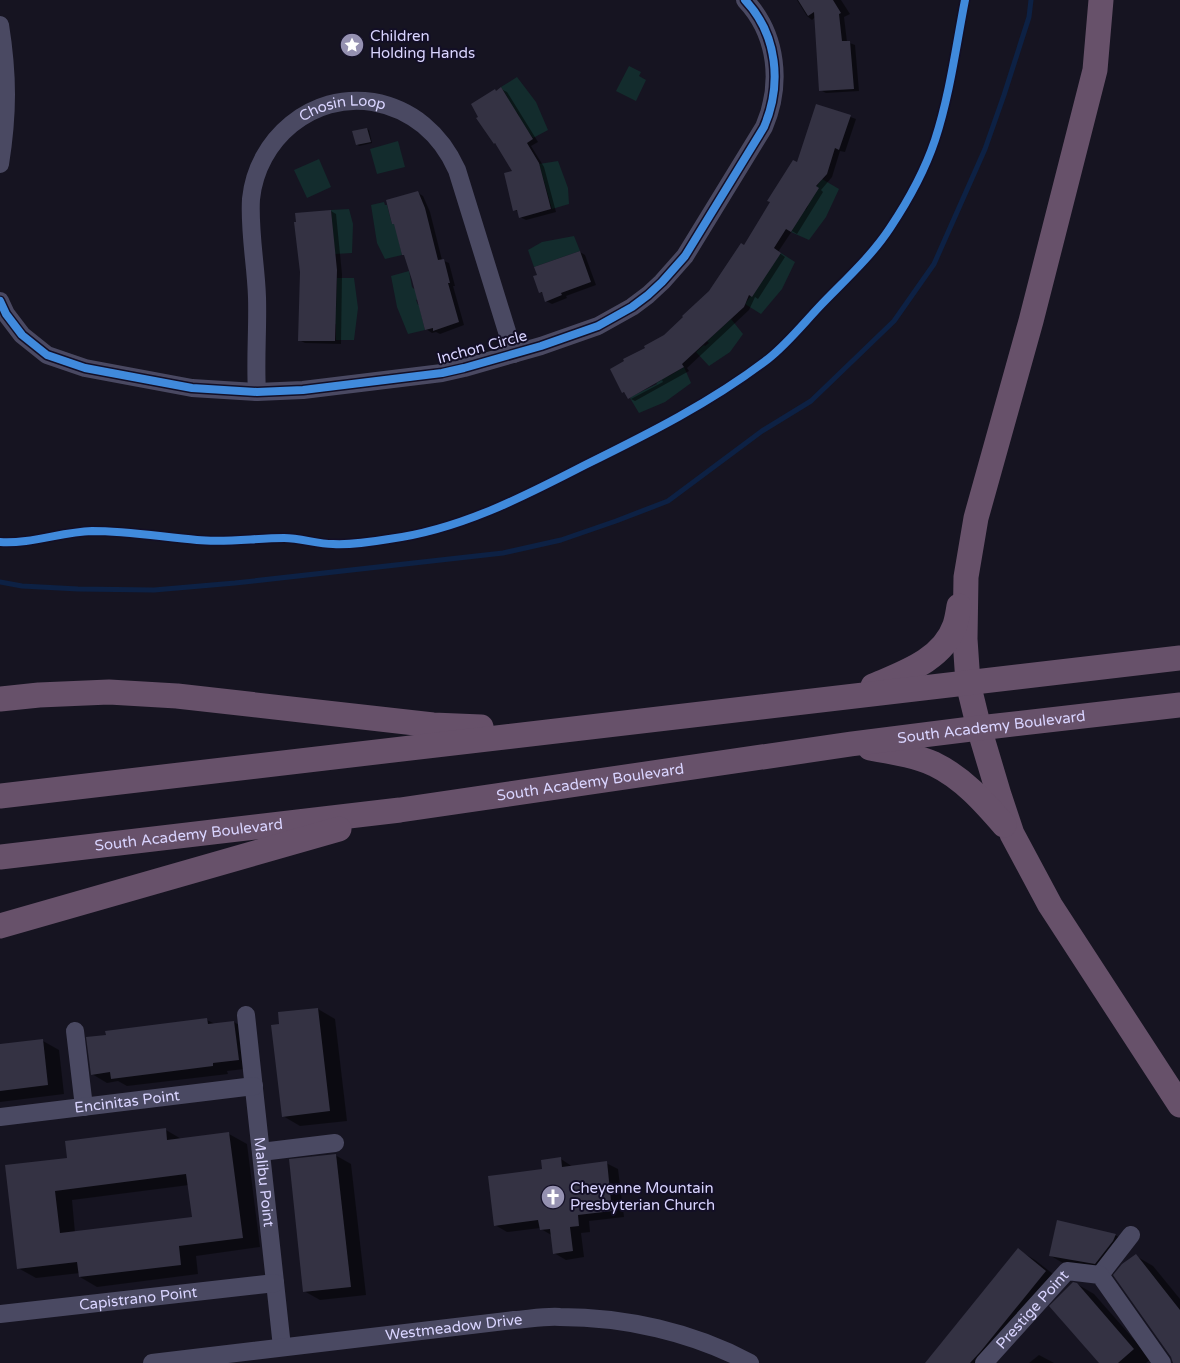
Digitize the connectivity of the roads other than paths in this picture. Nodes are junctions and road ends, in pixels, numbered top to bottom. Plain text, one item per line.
1 (745, 0) edge
2 (1100, 0) edge
3 (0, 25) edge
4 (0, 164) edge
5 (0, 301) edge
6 (514, 354) junction
7 (257, 392) junction
8 (966, 577) junction
9 (1180, 658) edge
10 (968, 683) junction
11 (850, 697) junction
12 (0, 699) edge
13 (1180, 705) edge
14 (586, 726) junction
15 (979, 728) junction
16 (851, 744) junction
17 (0, 796) edge
18 (400, 810) junction
19 (1012, 834) junction
20 (0, 857) edge
21 (0, 926) edge
22 (246, 1015) dead end
23 (75, 1031) dead end
24 (254, 1086) junction
25 (1180, 1105) edge
26 (84, 1107) junction
27 (0, 1117) edge
28 (336, 1142) dead end
29 (261, 1152) junction
30 (1131, 1235) dead end
31 (1100, 1275) junction
32 (275, 1283) junction
33 (0, 1314) edge
34 (282, 1347) junction
35 (152, 1363) edge
36 (750, 1363) edge
37 (984, 1363) edge
38 (1162, 1363) edge

1 - 6 street, Inchon Circle
2 - 8 highway
3 - 4 street
5 - 7 street, Inchon Circle
6 - 7 street, Inchon Circle
6 - 7 street, Chosin Loop
8 - 10 highway
8 - 11 highway
9 - 10 highway
10 - 11 highway
10 - 15 highway
11 - 14 highway
12 - 14 highway
13 - 15 highway, South Academy Boulevard
14 - 17 highway
15 - 16 highway, South Academy Boulevard
15 - 19 highway
16 - 18 highway, South Academy Boulevard
16 - 19 highway
18 - 20 highway, South Academy Boulevard
18 - 21 highway
19 - 25 highway
22 - 24 street, Malibu Point
23 - 26 street
24 - 26 street, Encinitas Point
24 - 29 street, Malibu Point
26 - 27 street, Encinitas Point
28 - 29 street
29 - 32 street, Malibu Point
30 - 31 street
31 - 37 street, Prestige Point
31 - 38 street
32 - 33 street, Capistrano Point
32 - 34 street, Malibu Point
34 - 35 street, Westmeadow Drive
34 - 36 street, Westmeadow Drive

